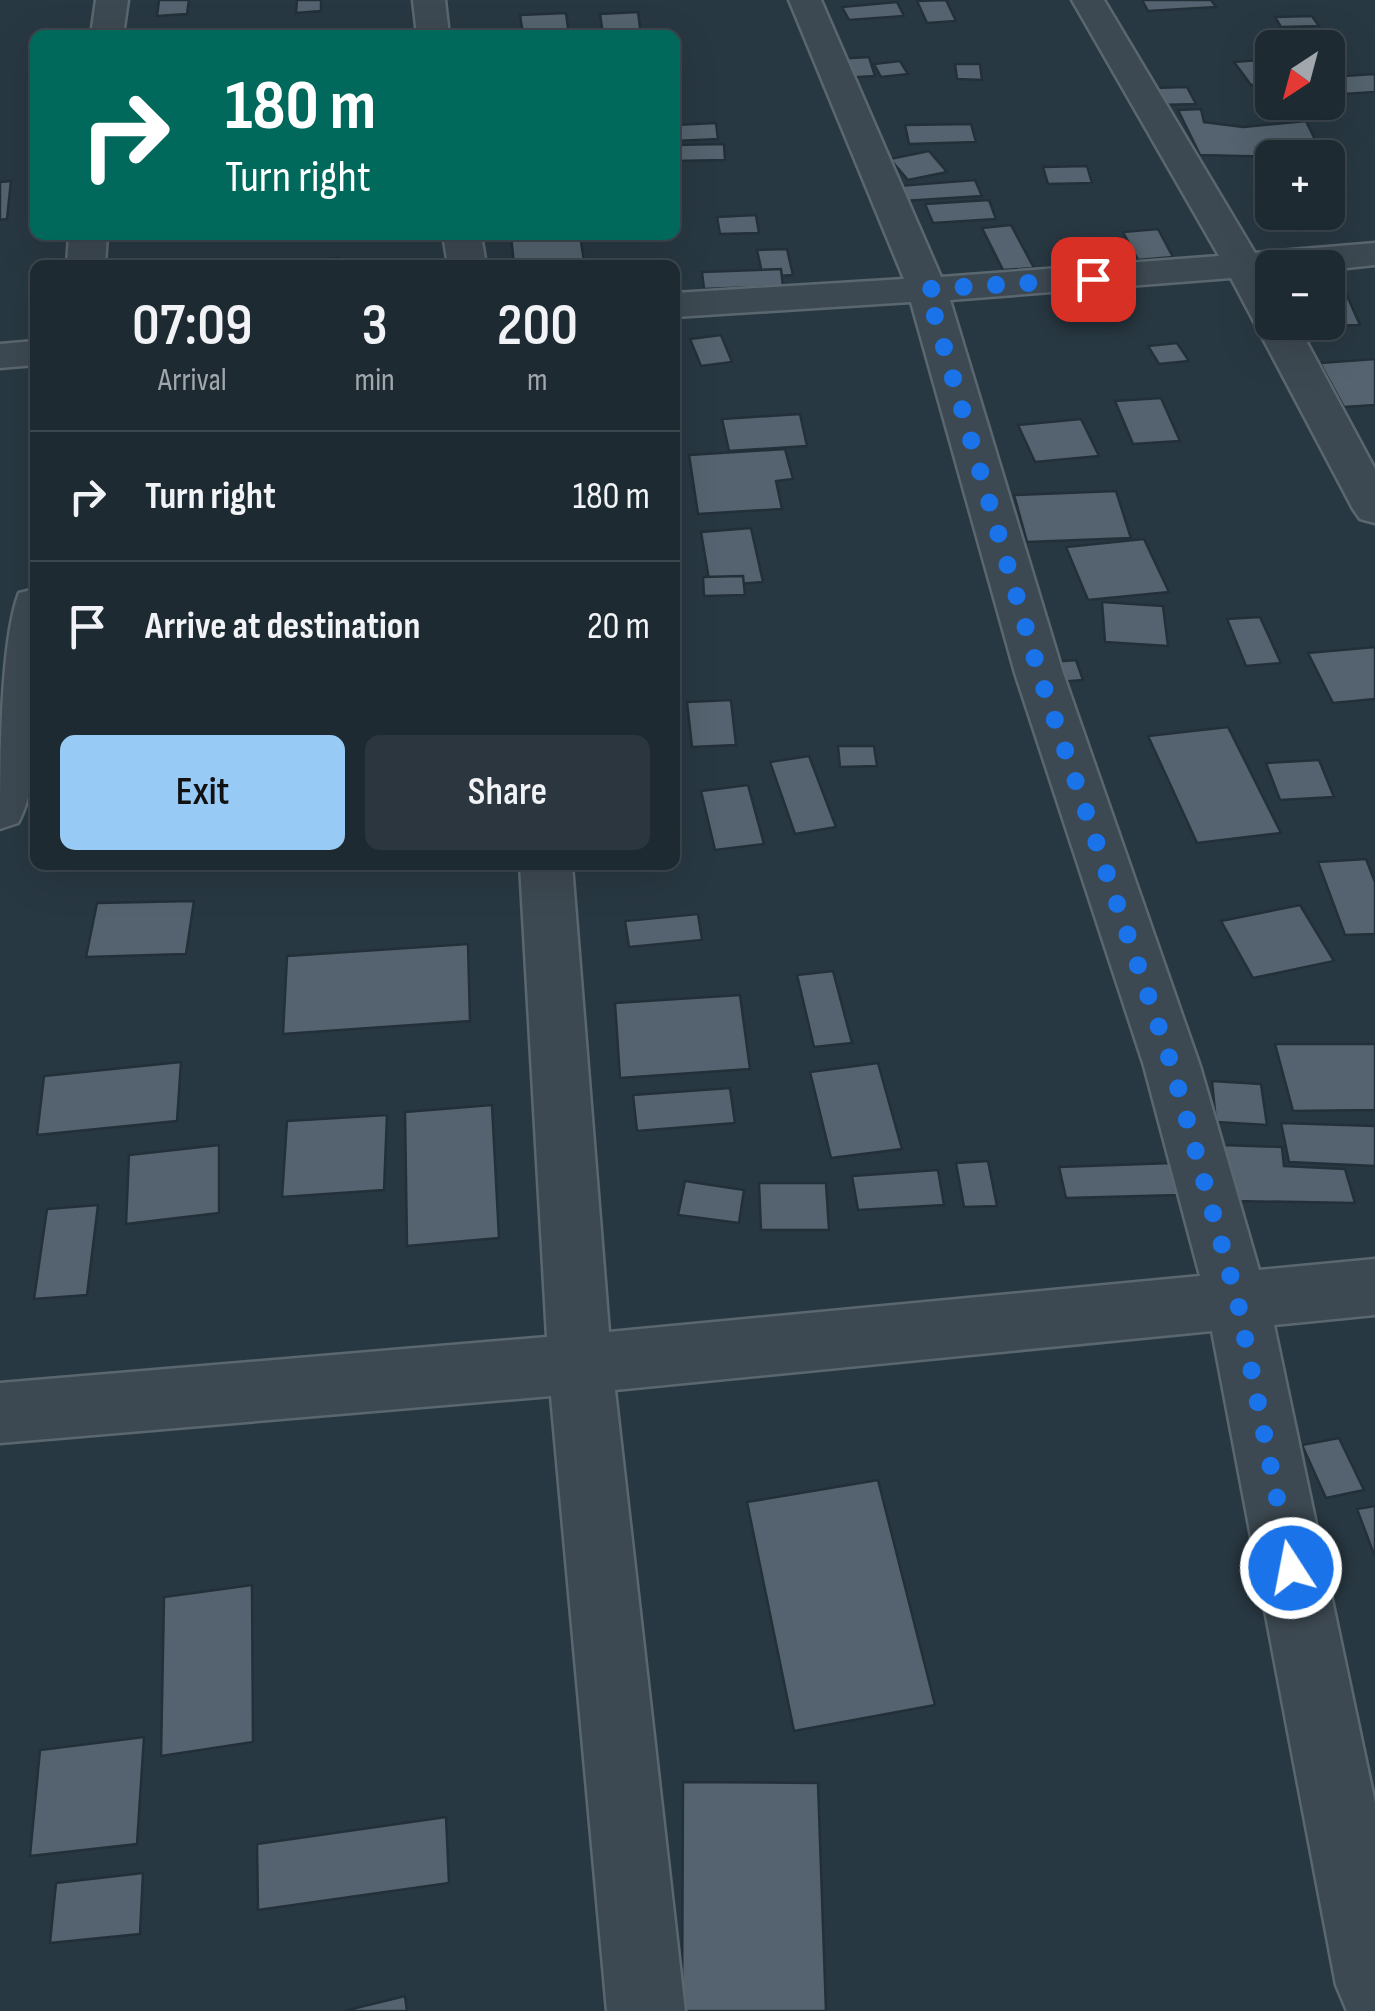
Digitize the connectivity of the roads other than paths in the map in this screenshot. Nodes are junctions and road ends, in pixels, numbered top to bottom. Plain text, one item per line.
1 (112, 0) edge
2 (429, 0) edge
3 (806, 0) edge
4 (1088, 0) edge
5 (108, 30) edge
6 (432, 30) edge
7 (1375, 254) edge
8 (1246, 266) junction
9 (1255, 283) edge
10 (927, 289) junction
11 (680, 304) edge
12 (1286, 340) edge
13 (30, 353) edge
14 (0, 356) edge
15 (1375, 509) edge
16 (30, 633) edge
17 (0, 810) edge
18 (546, 870) edge
19 (1375, 1287) edge
20 (1238, 1303) junction
21 (580, 1364) junction
22 (0, 1412) edge
23 (1375, 1985) edge
24 (646, 2011) edge

1 - 5 street
2 - 6 street
3 - 10 street
4 - 8 street
7 - 8 street
8 - 9 street
8 - 10 street
10 - 11 street
10 - 20 street
12 - 15 street
13 - 14 street
16 - 17 street
18 - 21 street
19 - 20 street
20 - 21 street
20 - 23 street
21 - 22 street
21 - 24 street

